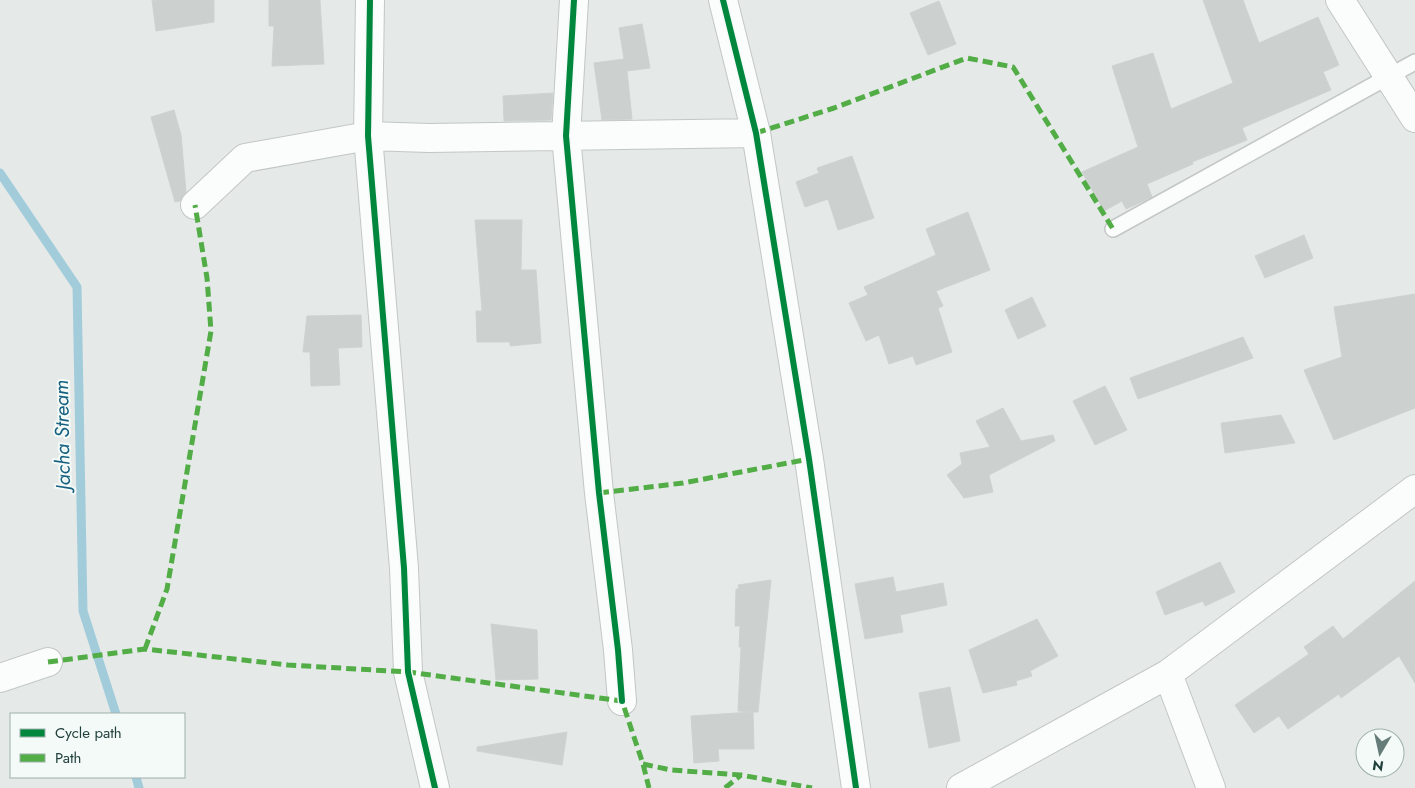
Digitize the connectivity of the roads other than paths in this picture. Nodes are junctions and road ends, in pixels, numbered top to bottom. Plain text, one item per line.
1 (370, 0) edge
2 (574, 0) edge
3 (723, 0) edge
4 (1340, 0) edge
5 (1415, 62) edge
6 (1388, 76) junction
7 (1415, 118) edge
8 (756, 133) junction
9 (368, 136) junction
10 (566, 136) junction
11 (195, 205) dead end
12 (1113, 229) dead end
13 (1415, 489) edge
14 (48, 662) dead end
15 (1168, 674) junction
16 (0, 678) edge
17 (622, 701) dead end
18 (435, 788) edge
19 (856, 788) edge
20 (961, 788) edge
21 (1210, 788) edge

1 - 9 street
2 - 10 street
3 - 8 street
4 - 6 street
5 - 6 lane
6 - 7 street
6 - 12 lane
8 - 10 street
8 - 19 street
9 - 10 street
9 - 11 street
9 - 18 street
10 - 17 street
13 - 15 street
14 - 16 street
15 - 20 street
15 - 21 street

